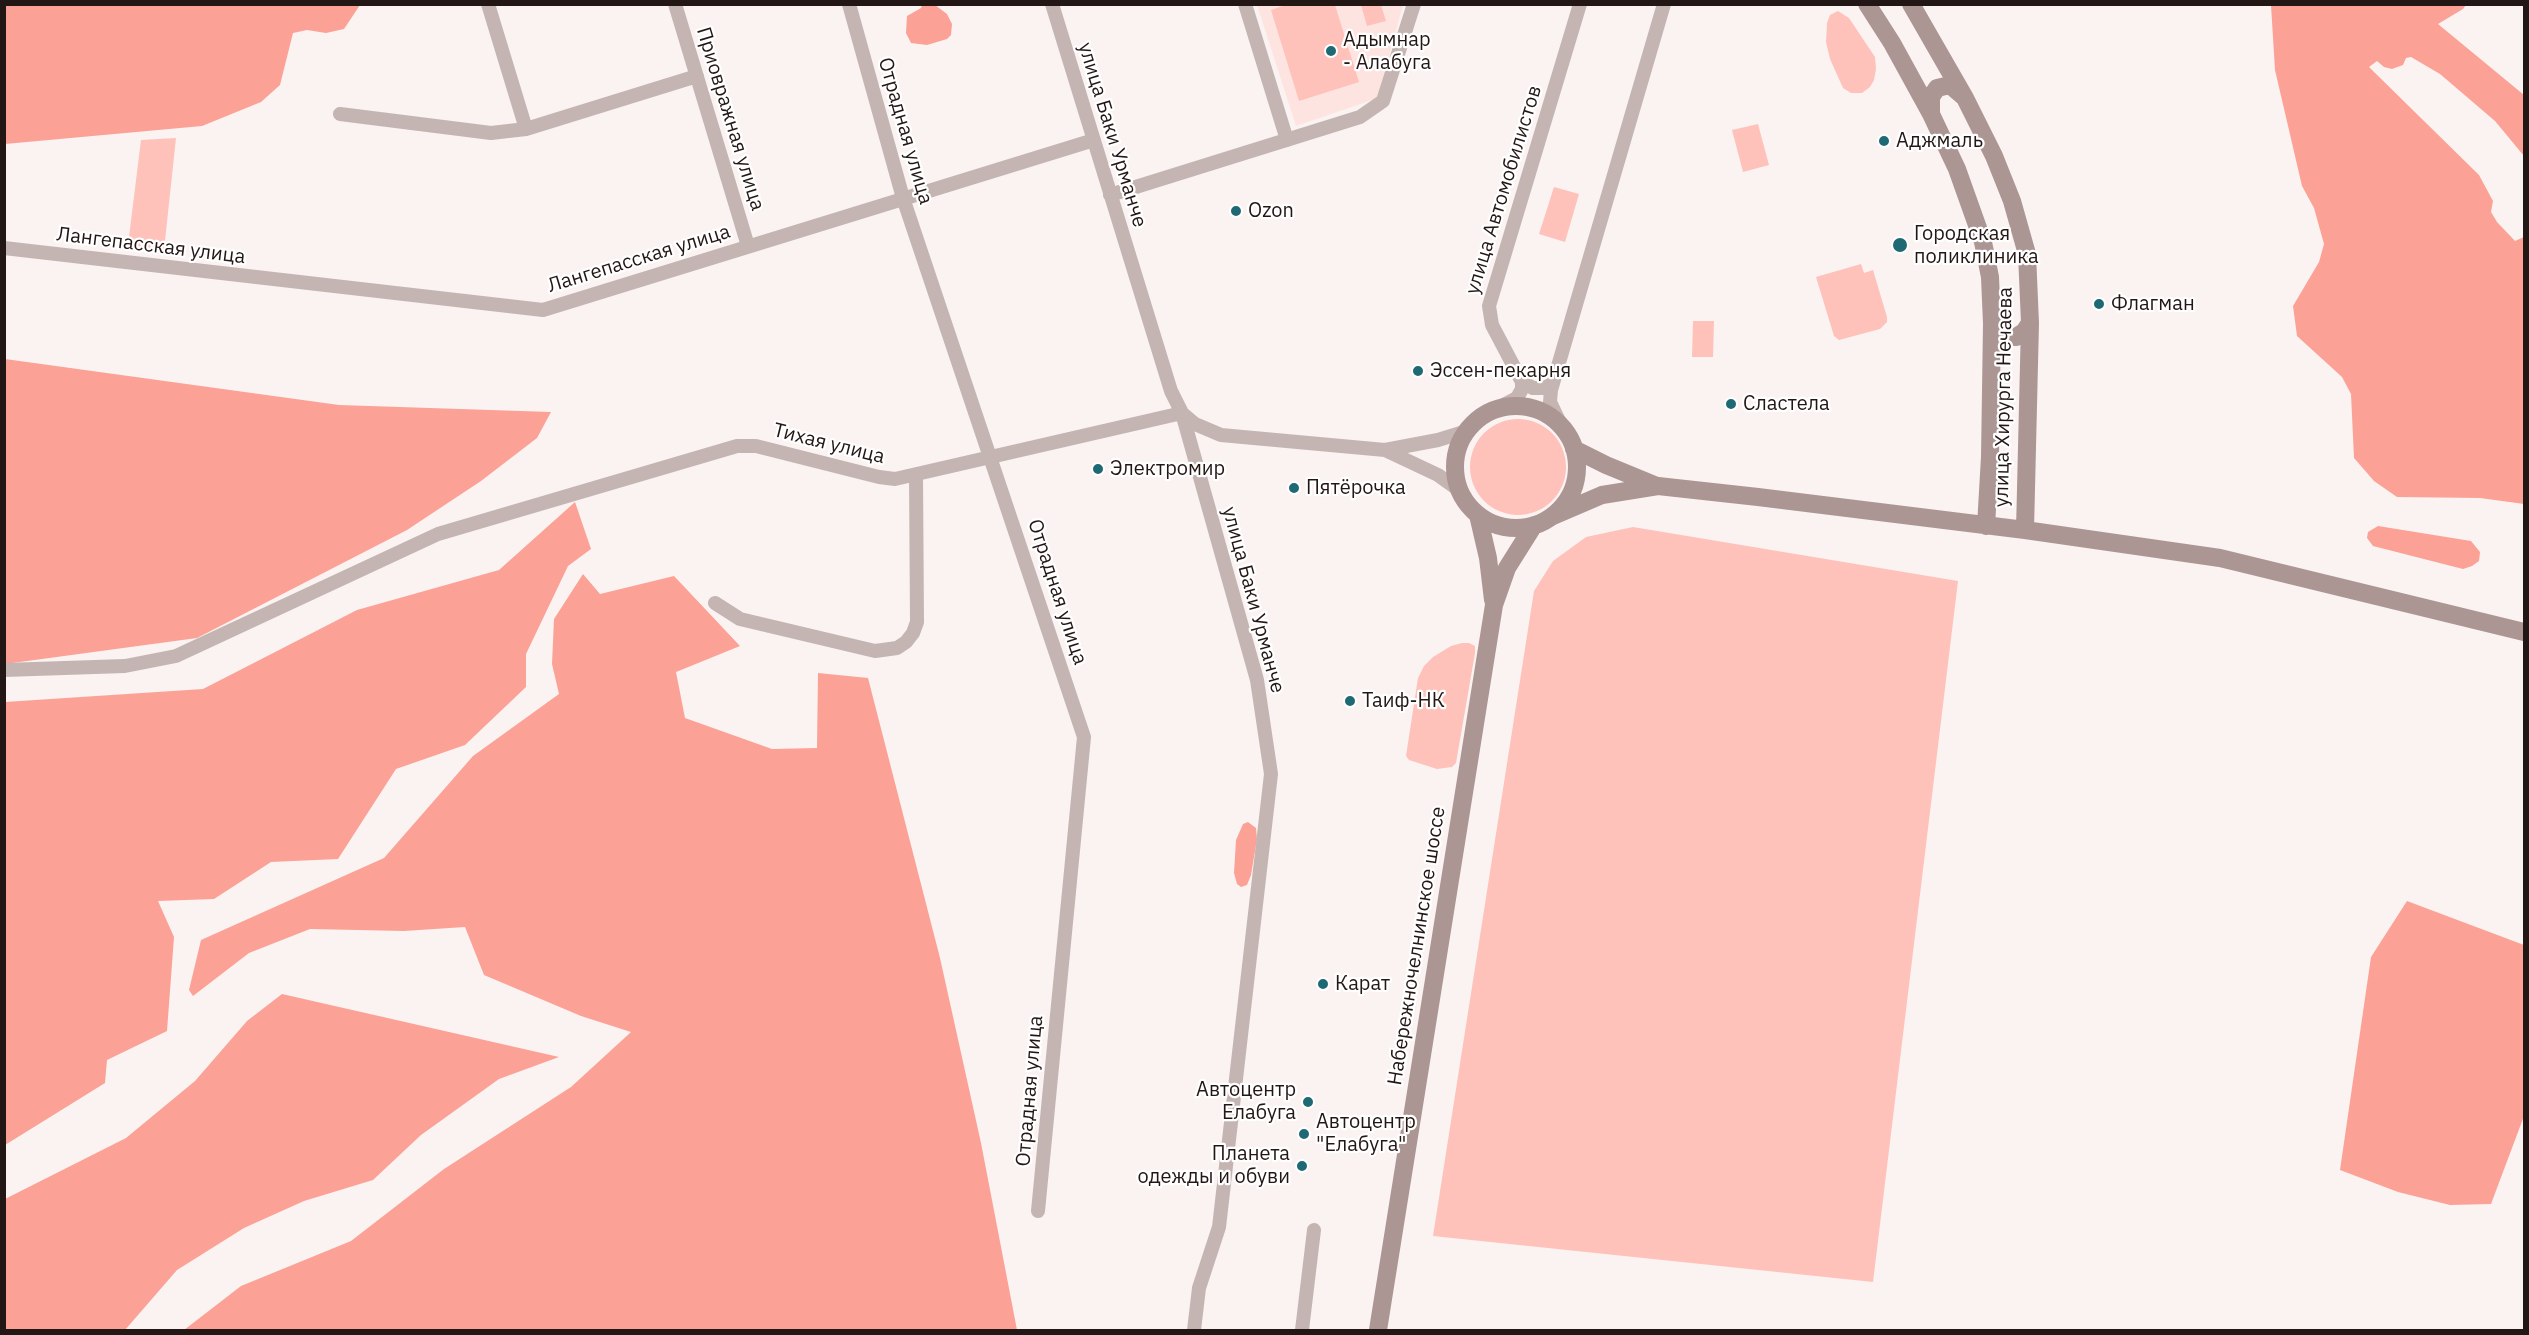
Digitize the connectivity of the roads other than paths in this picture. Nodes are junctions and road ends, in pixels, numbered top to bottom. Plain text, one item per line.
1 (488, 4) edge
2 (675, 4) edge
3 (849, 4) edge
4 (1052, 4) edge
5 (1245, 4) edge
6 (1414, 4) edge
7 (1581, 4) edge
8 (1664, 4) edge
9 (1867, 4) edge
10 (1911, 4) edge
11 (697, 76) junction
12 (1965, 98) junction
13 (340, 114) dead end
14 (1930, 114) junction
15 (526, 129) junction
16 (1094, 140) junction
17 (1287, 140) junction
18 (1110, 195) junction
19 (903, 198) junction
20 (748, 246) junction
21 (4, 248) edge
22 (2030, 323) junction
23 (1992, 324) junction
24 (1522, 382) junction
25 (1553, 383) junction
26 (1490, 412) junction
27 (1182, 413) junction
28 (1562, 427) junction
29 (1467, 431) junction
30 (1574, 449) junction
31 (1385, 450) junction
32 (992, 457) junction
33 (916, 474) junction
34 (1659, 486) junction
35 (1460, 490) junction
36 (1478, 514) junction
37 (1553, 516) junction
38 (1534, 525) junction
39 (1986, 526) junction
40 (2025, 530) junction
41 (715, 603) dead end
42 (1494, 605) junction
43 (2524, 632) edge
44 (4, 670) edge
45 (1038, 1211) dead end
46 (1314, 1230) dead end
47 (1194, 1330) edge
48 (1302, 1330) edge
49 (1378, 1330) edge

1 - 15 street
2 - 11 street, Приовражная улица
3 - 19 street, Отрадная улица
4 - 16 street, улица Баки Урманче
5 - 17 street
6 - 17 street
7 - 24 street, улица Автомобилистов
8 - 25 street
9 - 14 main road, улица Хирурга Нечаева
10 - 12 main road, улица Хирурга Нечаева
11 - 15 street
11 - 20 street, Приовражная улица
12 - 14 main road
12 - 22 main road, улица Хирурга Нечаева
13 - 15 street
14 - 23 main road, улица Хирурга Нечаева
16 - 18 street, улица Баки Урманче
16 - 19 street, Лангепасская улица
17 - 18 street
18 - 27 street, улица Баки Урманче
19 - 20 street, Лангепасская улица
19 - 32 street, Отрадная улица
20 - 21 street, Лангепасская улица
22 - 23 main road
22 - 40 main road, улица Хирурга Нечаева
23 - 39 main road, улица Хирурга Нечаева
24 - 25 street
24 - 26 street
25 - 28 street
26 - 28 main road
26 - 29 main road
27 - 31 street
27 - 32 street, Тихая улица
27 - 47 street, улица Баки Урманче
28 - 30 main road
29 - 31 street
29 - 35 main road
30 - 34 main road
30 - 37 main road
31 - 35 street
32 - 33 street, Тихая улица
32 - 45 street, Отрадная улица
33 - 41 street
33 - 44 street, Тихая улица
34 - 37 main road
34 - 39 main road
35 - 36 main road
36 - 38 main road
36 - 42 main road, Набережночелнинское шоссе
37 - 38 main road
38 - 42 main road, Набережночелнинское шоссе
39 - 40 main road
40 - 43 main road
42 - 49 main road, Набережночелнинское шоссе
46 - 48 street

